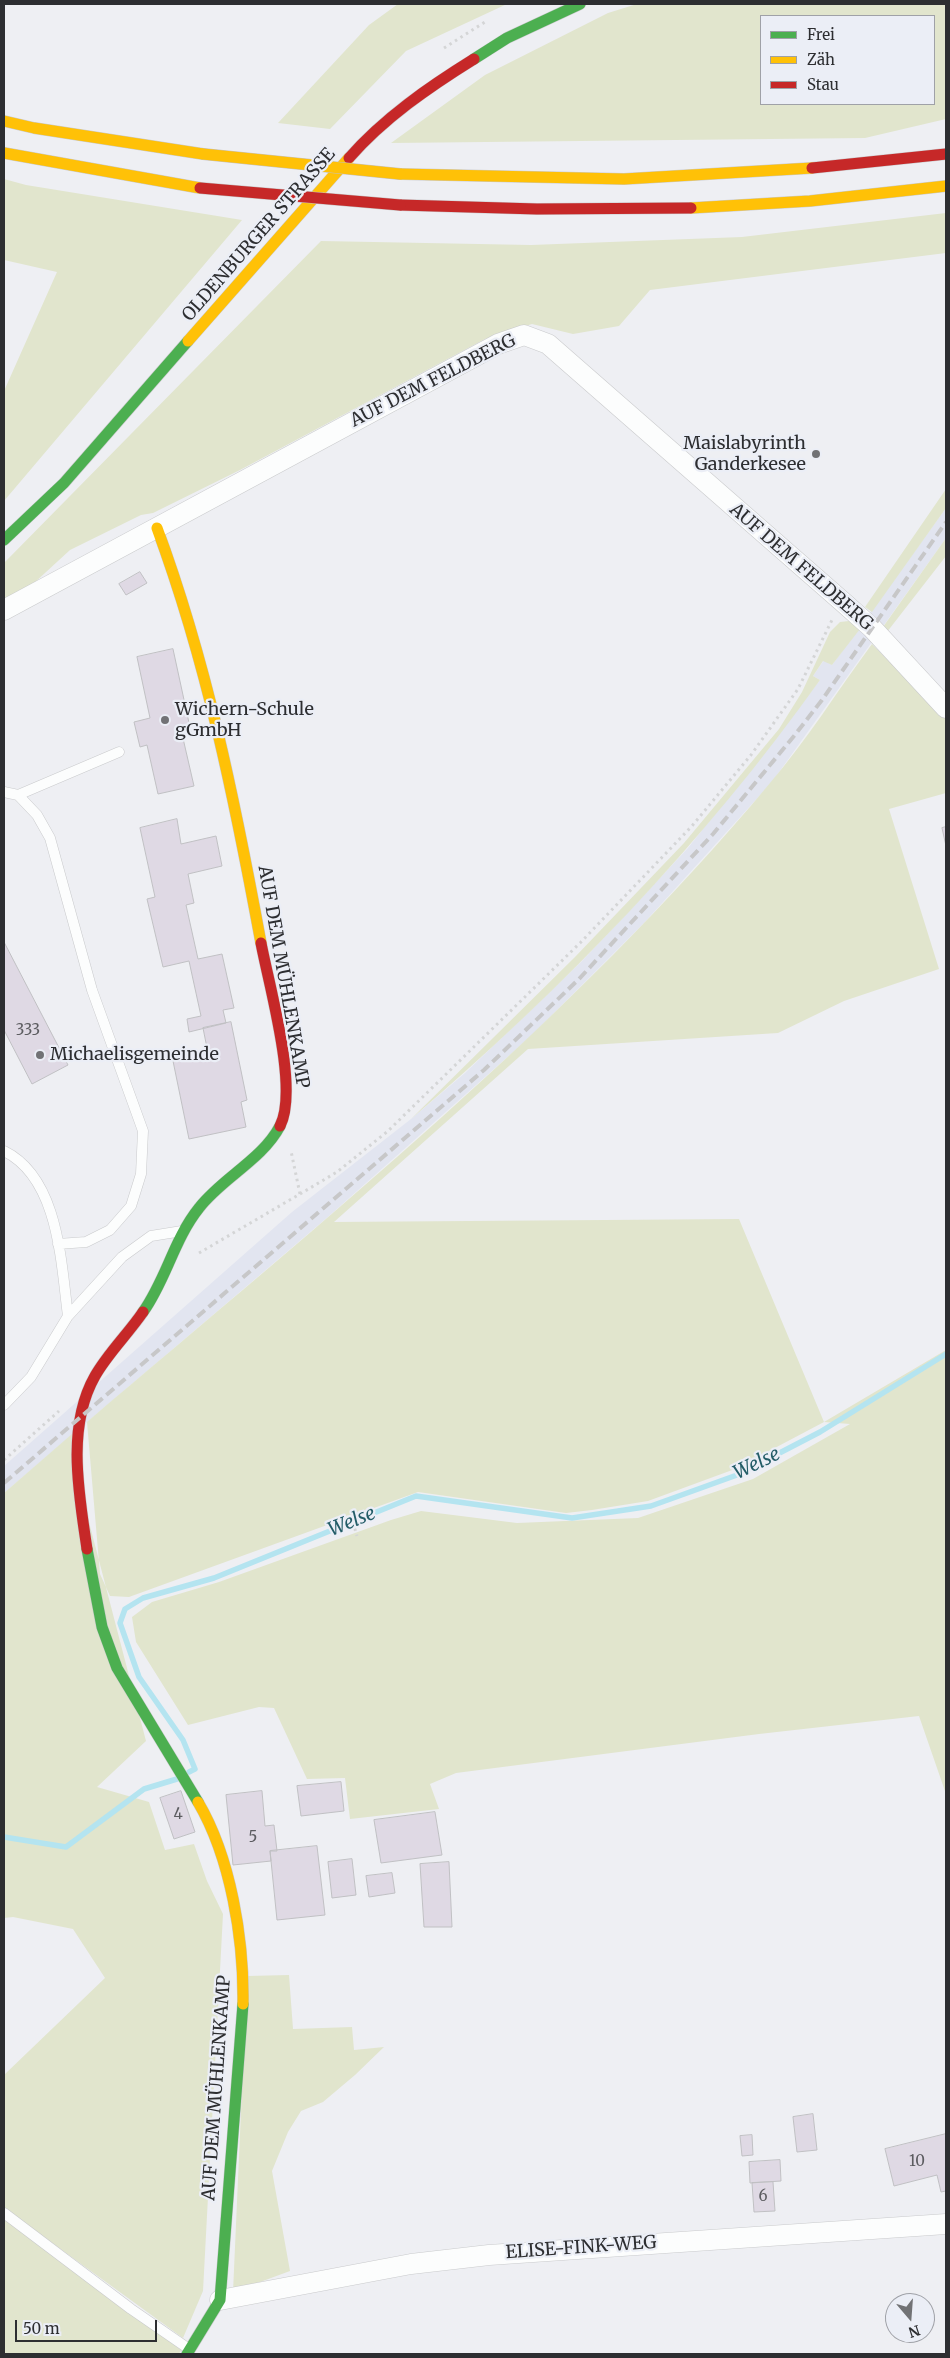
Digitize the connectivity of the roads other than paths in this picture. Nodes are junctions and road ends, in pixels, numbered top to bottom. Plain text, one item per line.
1 (580, 4) edge
2 (4, 121) edge
3 (4, 153) edge
4 (946, 154) edge
5 (946, 186) edge
6 (157, 528) junction
7 (4, 540) edge
8 (4, 610) edge
9 (946, 708) edge
10 (118, 752) dead end
11 (4, 792) edge
12 (18, 795) junction
13 (4, 1151) edge
14 (183, 1231) junction
15 (58, 1244) junction
16 (68, 1316) junction
17 (4, 1405) edge
18 (4, 2213) edge
19 (946, 2224) edge
20 (220, 2300) junction
21 (188, 2352) edge

1 - 7 main road, OLDENBURGER STRASSE
2 - 4 main road, bridge
3 - 5 main road, bridge
6 - 8 street, AUF DEM FELDBERG
6 - 9 street, AUF DEM FELDBERG
6 - 14 main road, AUF DEM MÜHLENKAMP
10 - 12 lane
11 - 12 lane
12 - 15 lane
13 - 15 lane
14 - 16 lane
14 - 20 main road, AUF DEM MÜHLENKAMP
15 - 16 lane
16 - 17 lane
18 - 21 lane
19 - 20 street, ELISE-FINK-WEG
20 - 21 main road

